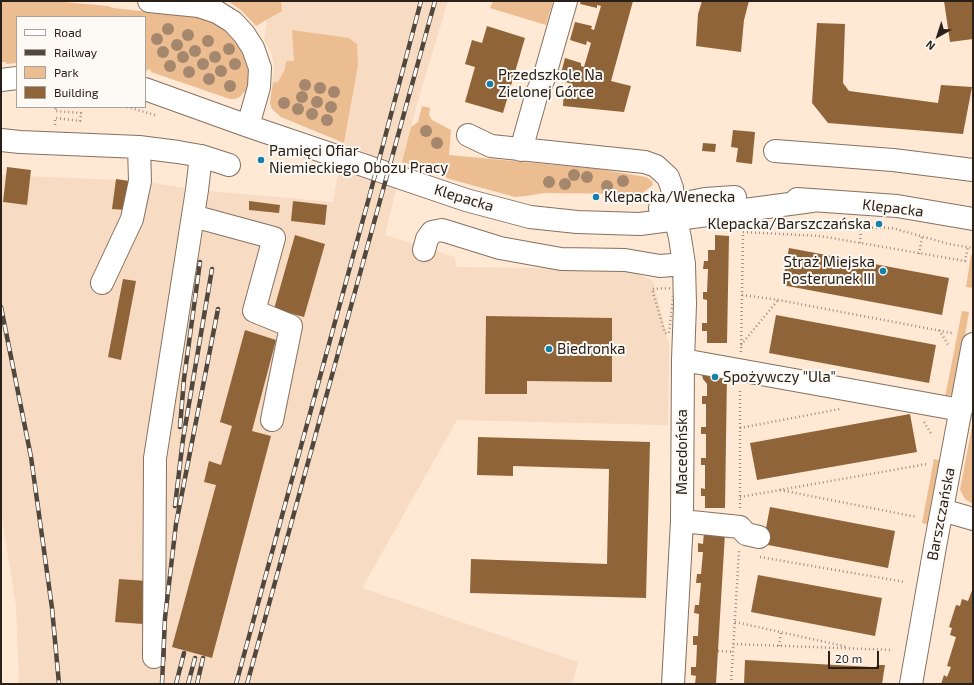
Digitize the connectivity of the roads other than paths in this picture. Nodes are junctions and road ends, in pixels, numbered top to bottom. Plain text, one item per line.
1 (149, 1) edge
2 (566, 1) edge
3 (16, 78) edge
4 (1, 80) edge
5 (146, 89) edge
6 (248, 126) junction
7 (468, 135) dead end
8 (1, 140) edge
9 (139, 147) junction
10 (521, 150) junction
11 (775, 151) dead end
12 (201, 156) junction
13 (230, 165) dead end
14 (973, 170) edge
15 (675, 212) junction
16 (193, 216) junction
17 (973, 220) edge
18 (424, 250) dead end
19 (684, 264) junction
20 (102, 282) dead end
21 (973, 344) edge
22 (683, 360) junction
23 (961, 410) junction
24 (272, 420) dead end
25 (942, 510) junction
26 (973, 519) edge
27 (682, 521) junction
28 (756, 547) road end
29 (154, 657) dead end
30 (673, 684) edge
31 (911, 684) edge

1 - 6 street
2 - 10 street
3 - 4 street
5 - 6 street, Klepacka
6 - 15 street, Klepacka
7 - 10 street, Macedońska
8 - 9 street
9 - 12 street
9 - 20 street
10 - 15 street, Macedońska
11 - 14 street
12 - 13 street
12 - 16 street
15 - 17 street, Klepacka
15 - 19 street, Macedońska
16 - 24 street
16 - 29 street
18 - 19 street
19 - 22 street, Macedońska
21 - 23 street, Barszczańska
22 - 23 street
22 - 27 street, Macedońska
23 - 25 street, Barszczańska
25 - 26 street
25 - 31 street, Barszczańska
27 - 28 street
27 - 30 street, Macedońska

